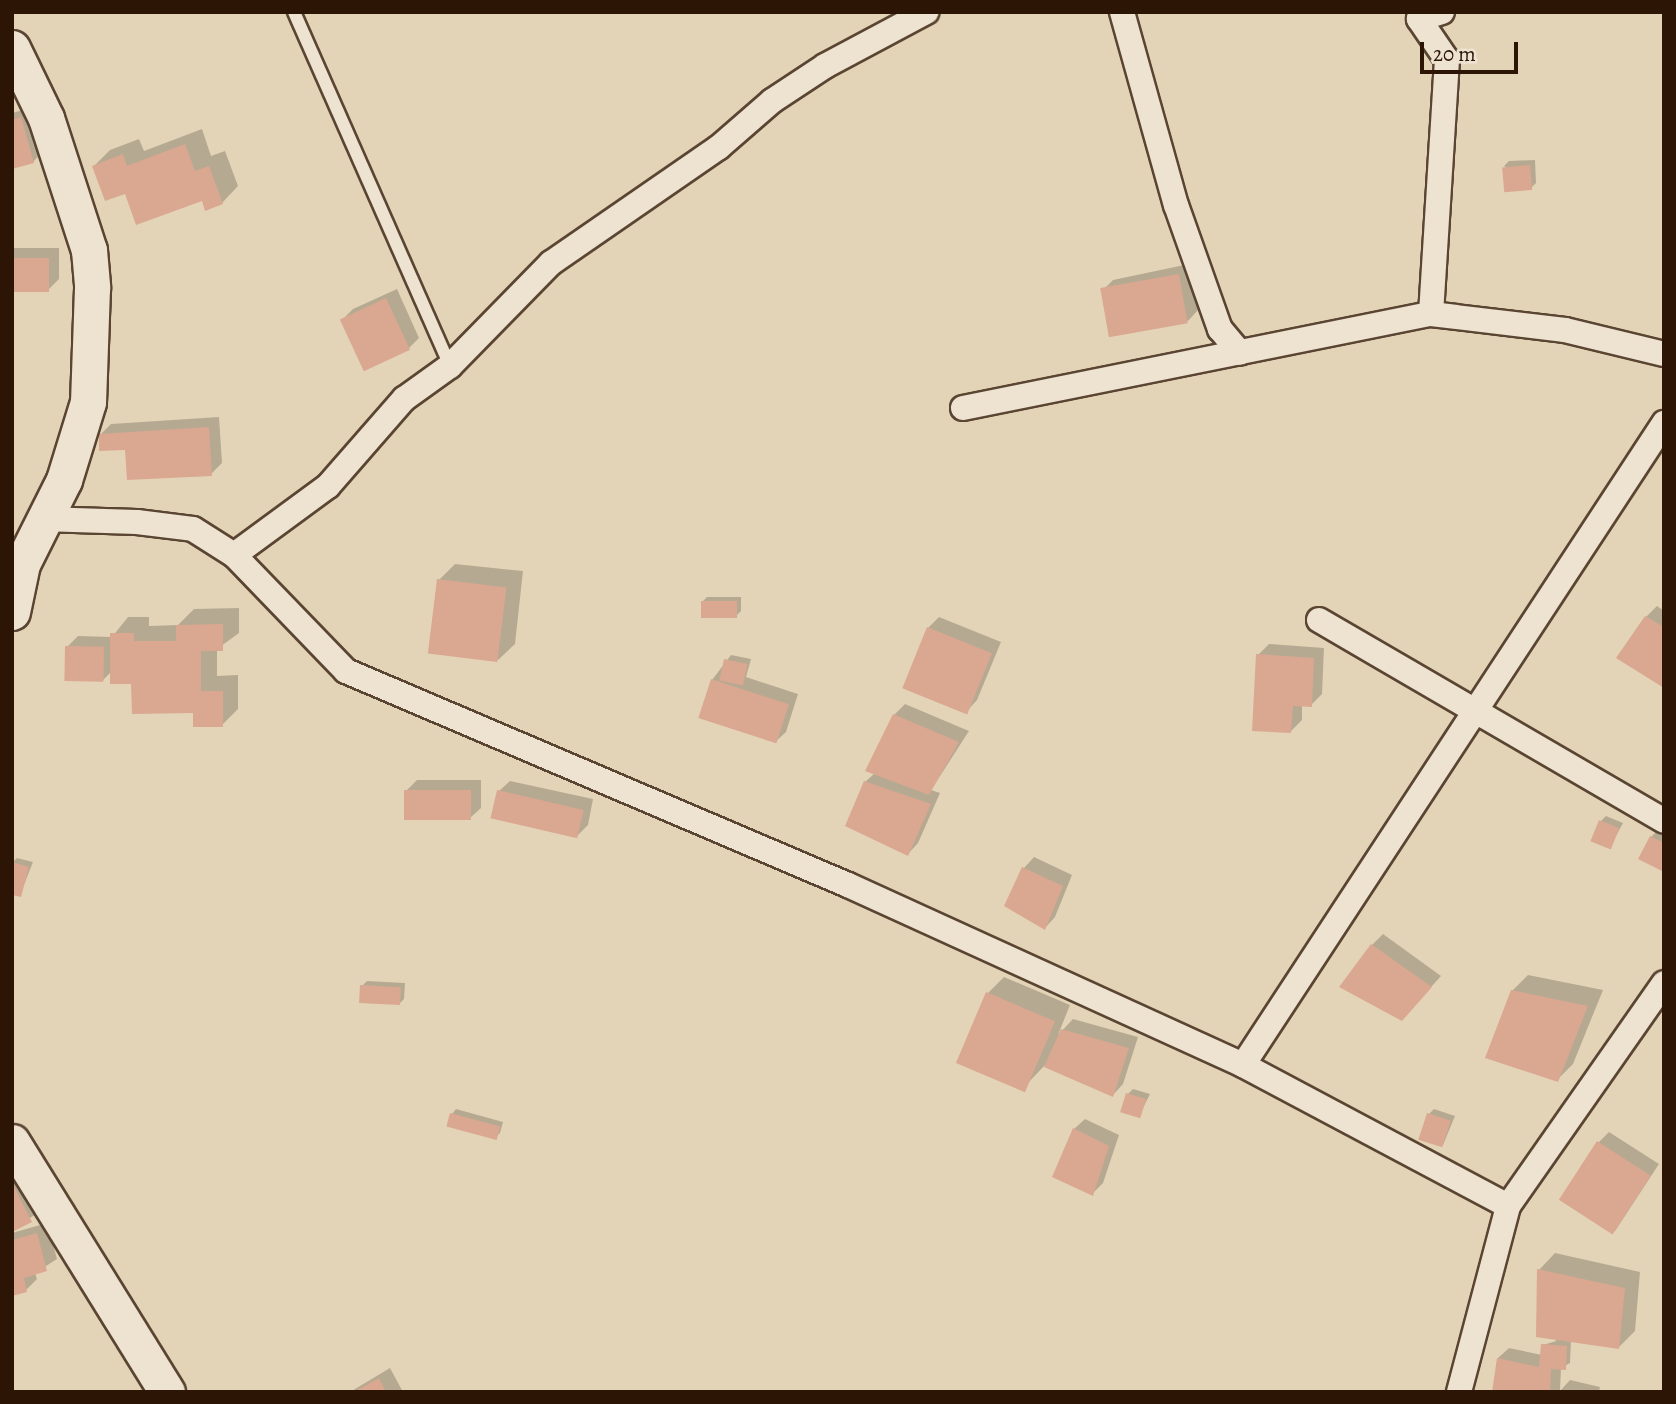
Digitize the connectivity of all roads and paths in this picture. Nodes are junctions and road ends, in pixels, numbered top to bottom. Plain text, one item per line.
1 (294, 12) edge
2 (926, 12) edge
3 (1122, 12) edge
4 (1442, 12) edge
5 (1417, 16) edge
6 (12, 48) edge
7 (1431, 314) junction
8 (1240, 352) junction
9 (1664, 354) edge
10 (450, 366) junction
11 (963, 408) dead end
12 (1664, 423) edge
13 (42, 519) junction
14 (234, 555) junction
15 (12, 612) edge
16 (1319, 620) dead end
17 (1474, 709) junction
18 (1664, 821) edge
19 (1664, 983) edge
20 (1243, 1065) junction
21 (12, 1142) edge
22 (1508, 1206) junction
23 (167, 1392) edge
24 (1459, 1392) edge

1 - 10 lane
2 - 10 street
3 - 8 street
4 - 5 street
5 - 7 street
6 - 13 street
7 - 8 street
7 - 9 street
8 - 11 street
10 - 14 street
12 - 17 street
13 - 14 street
13 - 15 street
14 - 20 street
16 - 17 street
17 - 18 street
17 - 20 street
19 - 22 street
20 - 22 street
21 - 23 street
22 - 24 street

